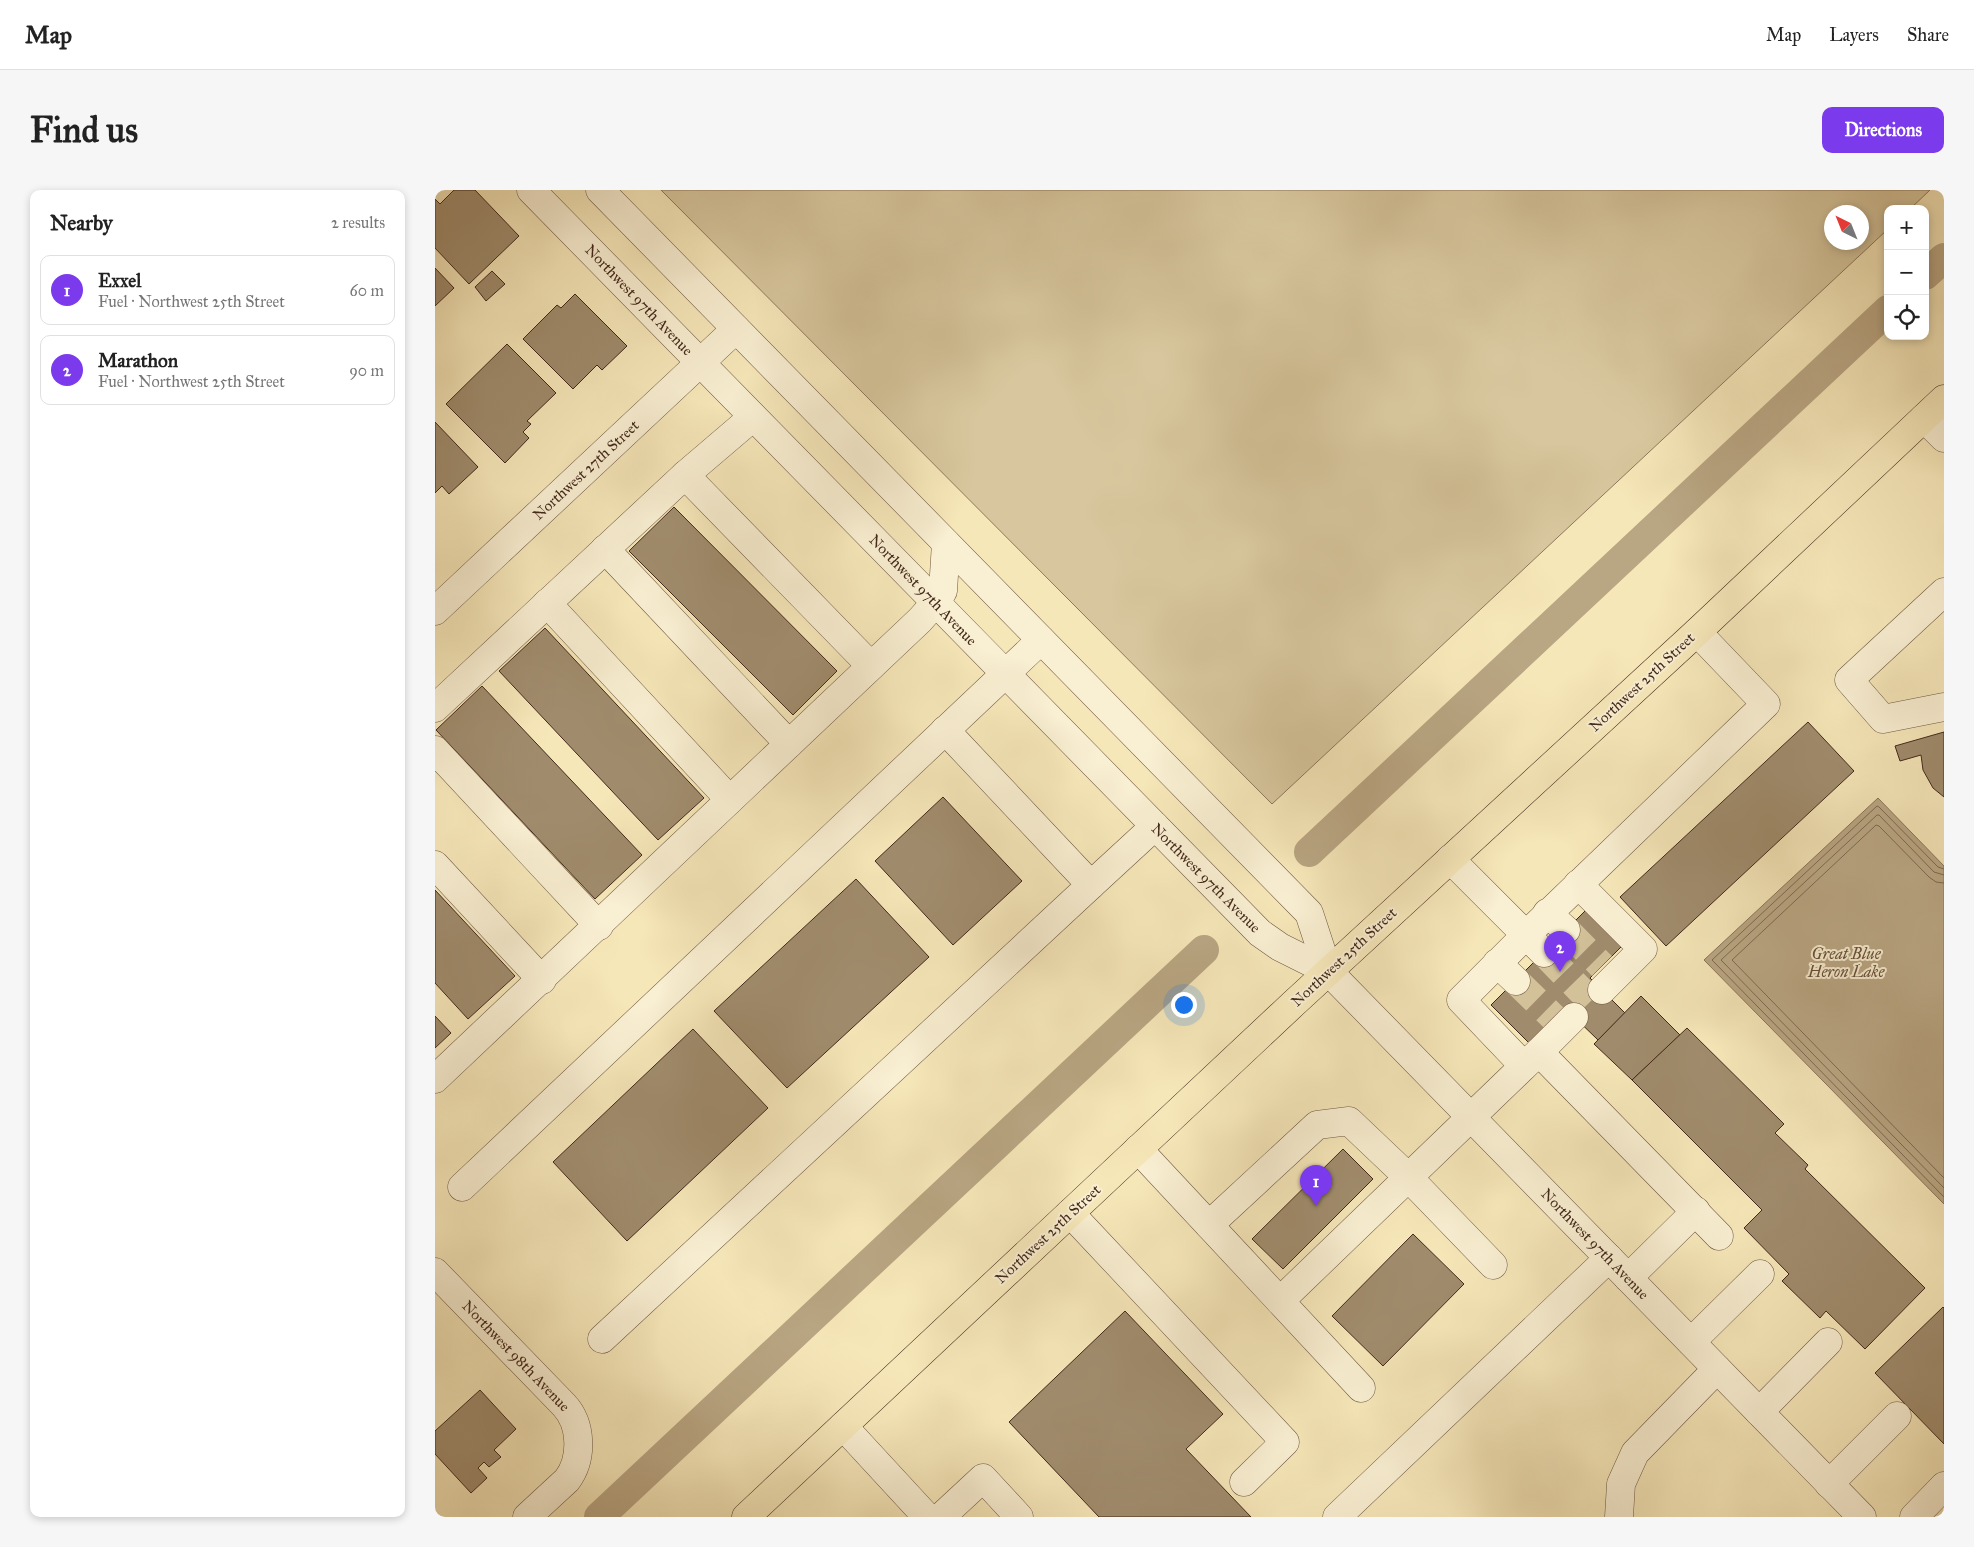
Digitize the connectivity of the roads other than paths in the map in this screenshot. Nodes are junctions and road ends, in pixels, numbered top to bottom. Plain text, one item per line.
1 (531, 190) edge
2 (599, 190) edge
3 (736, 329) junction
4 (700, 363) junction
5 (1944, 399) edge
6 (753, 417) junction
7 (1924, 418) junction
8 (1944, 438) edge
9 (685, 475) junction
10 (946, 543) junction
11 (605, 549) junction
12 (1944, 592) edge
13 (547, 603) junction
14 (935, 603) junction
15 (435, 611) edge
16 (1697, 632) junction
17 (1041, 640) junction
18 (871, 666) junction
19 (1005, 674) junction
20 (1944, 707) edge
21 (435, 708) edge
22 (945, 730) junction
23 (789, 744) junction
24 (435, 750) edge
25 (731, 800) junction
26 (1155, 826) junction
27 (1450, 859) junction
28 (435, 865) edge
29 (1577, 884) junction
30 (1091, 885) junction
31 (599, 926) junction
32 (1535, 944) junction
33 (1328, 971) junction
34 (1606, 978) dead end
35 (542, 980) junction
36 (1564, 1021) dead end
37 (1531, 1059) junction
38 (435, 1079) edge
39 (1471, 1117) junction
40 (1138, 1149) junction
41 (1408, 1178) junction
42 (462, 1187) dead end
43 (1696, 1211) junction
44 (1070, 1213) junction
45 (1209, 1226) junction
46 (1719, 1236) dead end
47 (1609, 1258) junction
48 (1493, 1265) dead end
49 (435, 1272) edge
50 (1760, 1274) dead end
51 (1629, 1278) junction
52 (1279, 1301) junction
53 (602, 1339) dead end
54 (1691, 1342) junction
55 (1828, 1342) dead end
56 (1717, 1369) junction
57 (1361, 1388) dead end
58 (1759, 1412) junction
59 (1897, 1416) dead end
60 (843, 1426) junction
61 (1244, 1482) dead end
62 (1829, 1484) junction
63 (1944, 1486) edge
64 (527, 1517) edge
65 (746, 1517) edge
66 (927, 1517) edge
67 (941, 1517) edge
68 (1019, 1517) edge
69 (1337, 1517) edge
70 (1619, 1517) edge
71 (1862, 1517) edge
72 (1914, 1517) edge

1 - 4 street, Northwest 97th Avenue
2 - 3 street, Northwest 97th Avenue
3 - 4 street, Northwest 27th Street
3 - 10 street, Northwest 97th Avenue
4 - 6 street, Northwest 97th Avenue
4 - 15 street, Northwest 27th Street
5 - 7 main road, Northwest 25th Street
6 - 9 street
6 - 14 street, Northwest 97th Avenue
7 - 8 street
7 - 16 main road, Northwest 25th Street
9 - 11 street
9 - 18 street
10 - 14 street
10 - 17 street, Northwest 97th Avenue
11 - 13 street
11 - 23 street
12 - 20 street
13 - 21 street
13 - 25 street
14 - 18 street
14 - 19 street, Northwest 97th Avenue
16 - 27 main road, Northwest 25th Street
16 - 29 street
17 - 19 street
17 - 33 street, Northwest 97th Avenue
18 - 23 street
19 - 22 street
19 - 26 street, Northwest 97th Avenue
22 - 30 street
22 - 42 street
23 - 25 street
24 - 31 street
25 - 31 street
26 - 30 street
26 - 33 street, Northwest 97th Avenue
27 - 32 street
27 - 33 main road, Northwest 25th Street
28 - 35 street
29 - 32 street
29 - 34 street
30 - 53 street
31 - 35 street
32 - 37 street
33 - 39 street, Northwest 97th Avenue
33 - 40 main road, Northwest 25th Street
35 - 38 street
36 - 37 street
37 - 39 street
37 - 43 street
39 - 41 street
39 - 47 street, Northwest 97th Avenue
40 - 44 main road, Northwest 25th Street
40 - 45 street
41 - 45 street
41 - 48 street
41 - 52 street
43 - 46 street
43 - 51 street
44 - 60 main road, Northwest 25th Street
44 - 61 street
45 - 52 street
47 - 51 street, Northwest 97th Avenue
47 - 69 street
49 - 64 street, Northwest 98th Avenue
50 - 54 street
51 - 54 street, Northwest 97th Avenue
52 - 57 street
54 - 56 street, Northwest 97th Avenue
55 - 58 street
56 - 58 street, Northwest 97th Avenue
56 - 70 street
58 - 62 street, Northwest 97th Avenue
59 - 62 street
60 - 65 main road, Northwest 25th Street
60 - 66 street
62 - 71 street, Northwest 97th Avenue
63 - 72 street
67 - 68 street

